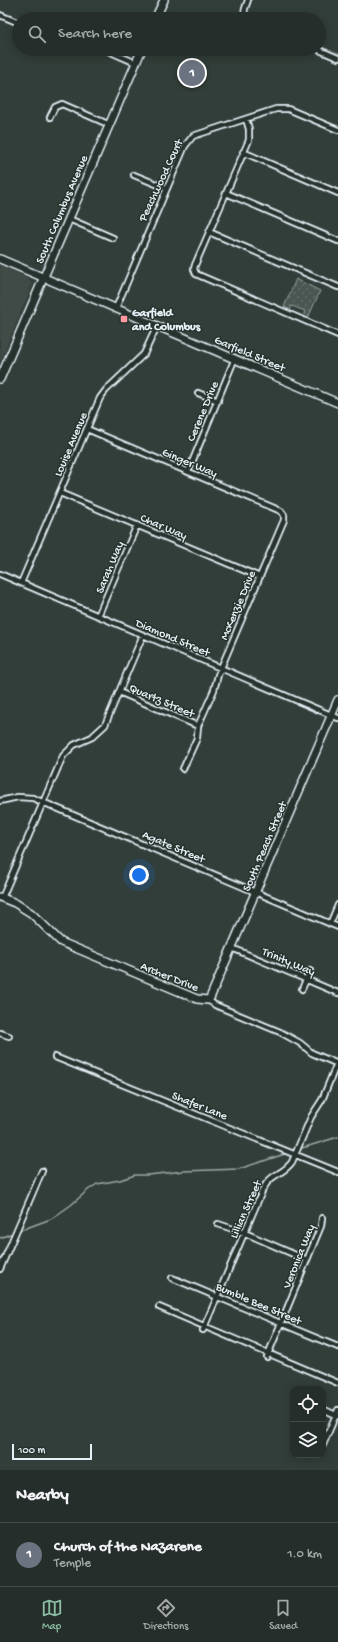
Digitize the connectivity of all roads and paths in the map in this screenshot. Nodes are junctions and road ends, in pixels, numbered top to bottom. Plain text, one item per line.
1 (164, 0) edge
2 (248, 0) edge
3 (158, 12) edge
4 (244, 12) edge
5 (0, 15) edge
6 (12, 20) edge
7 (326, 53) edge
8 (120, 56) edge
9 (139, 56) edge
10 (338, 58) edge
11 (136, 63) junction
12 (50, 117) dead end
13 (246, 119) junction
14 (110, 125) junction
15 (338, 130) edge
16 (243, 152) junction
17 (134, 175) dead end
18 (166, 188) junction
19 (338, 192) edge
20 (226, 193) junction
21 (69, 219) junction
22 (209, 232) junction
23 (113, 238) dead end
24 (338, 241) edge
25 (0, 259) edge
26 (44, 277) junction
27 (338, 287) edge
28 (116, 308) junction
29 (157, 326) junction
30 (338, 335) edge
31 (235, 358) junction
32 (0, 379) edge
33 (198, 393) dead end
34 (218, 401) junction
35 (338, 403) edge
36 (87, 429) junction
37 (188, 472) junction
38 (60, 493) junction
39 (284, 515) joint
40 (137, 525) junction
41 (0, 574) edge
42 (260, 577) junction
43 (21, 583) junction
44 (98, 616) junction
45 (143, 635) junction
46 (221, 668) junction
47 (118, 692) junction
48 (338, 700) edge
49 (335, 716) edge
50 (198, 726) junction
51 (183, 769) dead end
52 (0, 801) edge
53 (43, 802) junction
54 (256, 892) junction
55 (1, 899) edge
56 (338, 905) edge
57 (330, 924) junction
58 (338, 927) edge
59 (232, 948) junction
60 (310, 970) dead end
61 (306, 980) junction
62 (302, 989) dead end
63 (338, 993) edge
64 (208, 1000) junction
65 (0, 1033) edge
66 (9, 1036) dead end
67 (55, 1057) dead end
68 (337, 1064) edge
69 (296, 1154) junction
70 (42, 1171) dead end
71 (338, 1172) edge
72 (322, 1218) dead end
73 (218, 1224) dead end
74 (245, 1233) junction
75 (307, 1260) junction
76 (0, 1269) edge
77 (172, 1278) dead end
78 (218, 1297) junction
79 (159, 1307) dead end
80 (281, 1323) junction
81 (204, 1328) junction
82 (338, 1347) edge
83 (268, 1355) junction
84 (338, 1383) edge
85 (326, 1410) edge
86 (338, 1410) edge
87 (337, 1415) edge
88 (326, 1439) edge

1 - 3 main road
2 - 4 street
5 - 6 street
7 - 10 street
8 - 11 street
9 - 11 main road, South Columbus Avenue
11 - 14 main road, South Columbus Avenue
12 - 14 street
13 - 15 street, Peachwood Court
13 - 16 street
13 - 18 street, Peachwood Court
14 - 21 main road, South Columbus Avenue
16 - 19 street
16 - 20 street
17 - 18 street
18 - 28 street, Peachwood Court
20 - 22 street
20 - 24 street
21 - 23 street
21 - 26 main road, South Columbus Avenue
22 - 27 street
22 - 30 street
25 - 26 main road, Garfield Street
26 - 28 main road, Garfield Street
26 - 32 main road, South Columbus Avenue
28 - 29 main road, Garfield Street
29 - 31 main road, Garfield Street
29 - 36 street, Louise Avenue
31 - 34 street, Cerene Drive
31 - 35 main road, Garfield Street
33 - 34 street
34 - 37 street, Cerene Drive
36 - 37 street, Ginger Way
36 - 38 street, Louise Avenue
37 - 39 street, Ginger Way
38 - 40 street, Char Way
38 - 43 street, Louise Avenue
39 - 42 street, McKenzie Drive
40 - 42 street, Char Way
40 - 44 street, Sarah Way
41 - 43 street, Diamond Street
42 - 46 street, McKenzie Drive
43 - 44 street, Diamond Street
44 - 45 street, Diamond Street
45 - 46 street, Diamond Street
45 - 47 street
46 - 49 street, Diamond Street
46 - 50 street, McKenzie Drive
47 - 50 street, Quartz Street
47 - 53 street
48 - 49 main road, South Peach Street
49 - 54 main road, South Peach Street
50 - 51 street, McKenzie Drive
52 - 53 street, Agate Street
53 - 54 street, Agate Street
53 - 55 street
54 - 57 street, Agate Street
54 - 59 main road, South Peach Street
55 - 64 main road, Archer Drive
56 - 57 street
57 - 58 street, Agate Street
59 - 61 street, Trinity Way
59 - 64 main road, South Peach Street
60 - 61 street
61 - 62 street
61 - 63 street, Trinity Way
64 - 68 street, Archer Drive
65 - 66 street
67 - 69 street, Shafer Lane
68 - 69 street, Lillian Street
69 - 71 street, Shafer Lane
69 - 74 street, Lillian Street
70 - 76 street
72 - 75 street, Veronica Way
73 - 74 street
74 - 75 street
74 - 78 street, Lillian Street
75 - 80 street, Veronica Way
77 - 78 street, Bumble Bee Street
78 - 80 street, Bumble Bee Street
78 - 81 street, Lillian Street
79 - 81 street
80 - 82 street, Bumble Bee Street
80 - 83 street, Veronica Way
81 - 83 street
83 - 84 street
85 - 87 street
86 - 87 street
87 - 88 street

